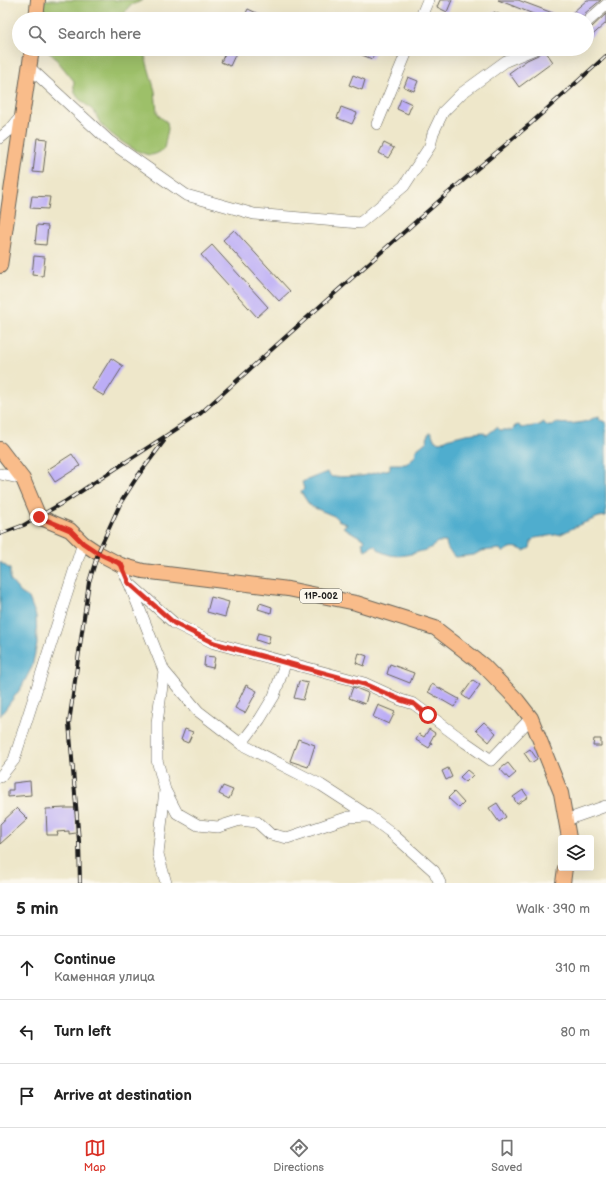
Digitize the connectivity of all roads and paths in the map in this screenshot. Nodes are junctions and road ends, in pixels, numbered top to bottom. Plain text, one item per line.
1 (38, 0) edge
2 (428, 0) edge
3 (606, 5) edge
4 (37, 12) edge
5 (423, 12) edge
6 (594, 16) edge
7 (31, 56) edge
8 (405, 56) edge
9 (518, 56) edge
10 (30, 68) junction
11 (23, 114) junction
12 (377, 124) dead end
13 (0, 138) edge
14 (2, 232) edge
15 (0, 266) edge
16 (0, 449) edge
17 (0, 474) edge
18 (23, 479) junction
19 (83, 543) junction
20 (121, 564) junction
21 (129, 583) junction
22 (286, 661) junction
23 (164, 671) junction
24 (530, 718) junction
25 (241, 744) junction
26 (0, 777) edge
27 (165, 790) junction
28 (606, 806) edge
29 (368, 816) junction
30 (566, 820) junction
31 (568, 835) edge
32 (564, 871) edge
33 (166, 883) edge
34 (440, 883) edge
35 (562, 883) edge

1 - 4 main road
2 - 5 street
3 - 6 street
7 - 10 main road
8 - 12 street
9 - 10 street
10 - 11 main road
11 - 13 street
11 - 14 main road
14 - 15 main road
16 - 18 main road, 11Р-002
17 - 18 street
18 - 19 main road, 11Р-002
19 - 20 main road, 11Р-002
19 - 26 street
20 - 21 street
20 - 24 main road, 11Р-002
21 - 22 street
21 - 23 street
22 - 24 street
22 - 25 street
23 - 25 street
23 - 27 street
24 - 30 main road, 11Р-002
25 - 29 street
27 - 29 street
27 - 33 street
28 - 30 street
29 - 34 street
30 - 31 main road, 11Р-002
32 - 35 main road

